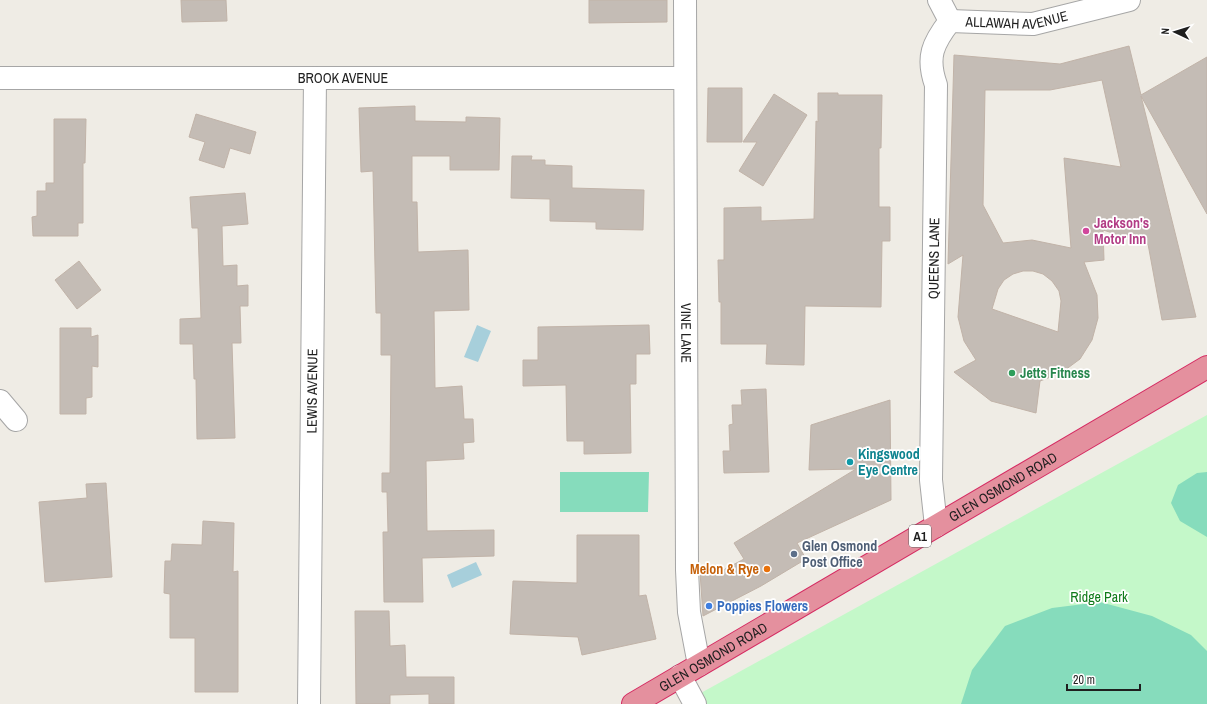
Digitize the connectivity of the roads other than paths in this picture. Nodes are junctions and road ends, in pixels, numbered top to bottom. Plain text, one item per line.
1 (685, 0) edge
2 (939, 0) edge
3 (1129, 0) edge
4 (950, 21) junction
5 (0, 78) edge
6 (315, 78) junction
7 (685, 78) junction
8 (1207, 367) edge
9 (0, 401) edge
10 (16, 420) dead end
11 (936, 526) junction
12 (699, 665) junction
13 (680, 676) junction
14 (309, 704) edge
15 (633, 704) edge
16 (695, 704) edge

1 - 7 street, VINE LANE
2 - 4 street
3 - 4 street, ALLAWAH AVENUE
4 - 11 street, QUEENS LANE
5 - 6 street, BROOK AVENUE
6 - 7 street, BROOK AVENUE
6 - 14 street, LEWIS AVENUE
7 - 12 street, VINE LANE
8 - 11 highway, GLEN OSMOND ROAD / A1
9 - 10 street
11 - 12 highway, GLEN OSMOND ROAD / A1
12 - 13 highway, GLEN OSMOND ROAD / A1
13 - 15 highway, GLEN OSMOND ROAD / A1
13 - 16 street

